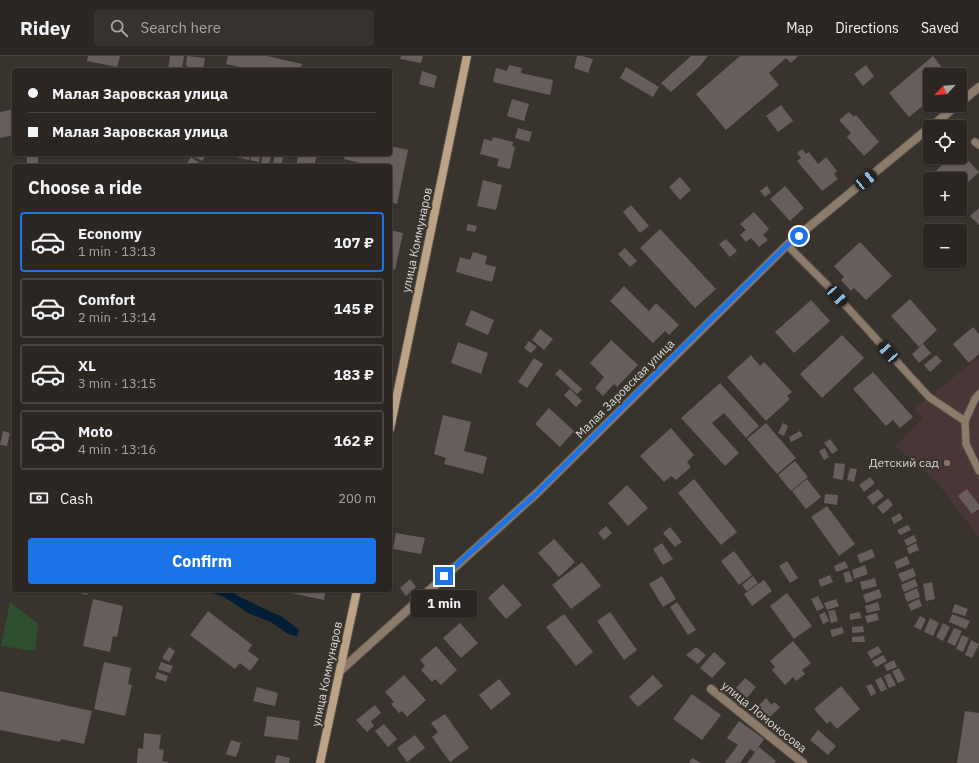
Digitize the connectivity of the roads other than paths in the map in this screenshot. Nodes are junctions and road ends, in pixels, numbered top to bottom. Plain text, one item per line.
1 (467, 56) edge
2 (979, 87) edge
3 (967, 96) edge
4 (948, 112) edge
5 (939, 120) edge
6 (923, 133) edge
7 (787, 245) junction
8 (979, 394) edge
9 (392, 419) edge
10 (965, 421) junction
11 (979, 471) edge
12 (357, 592) edge
13 (340, 671) junction
14 (711, 689) dead end
15 (320, 763) edge
16 (803, 763) edge

1 - 9 street, улица Коммунаров
2 - 3 street
4 - 5 street, Малая Заровская улица
6 - 7 street, Малая Заровская улица
7 - 10 lane
7 - 13 street, Малая Заровская улица
8 - 10 lane
10 - 11 lane
12 - 13 street, улица Коммунаров
13 - 15 street, улица Коммунаров
14 - 16 street, улица Ломоносова

